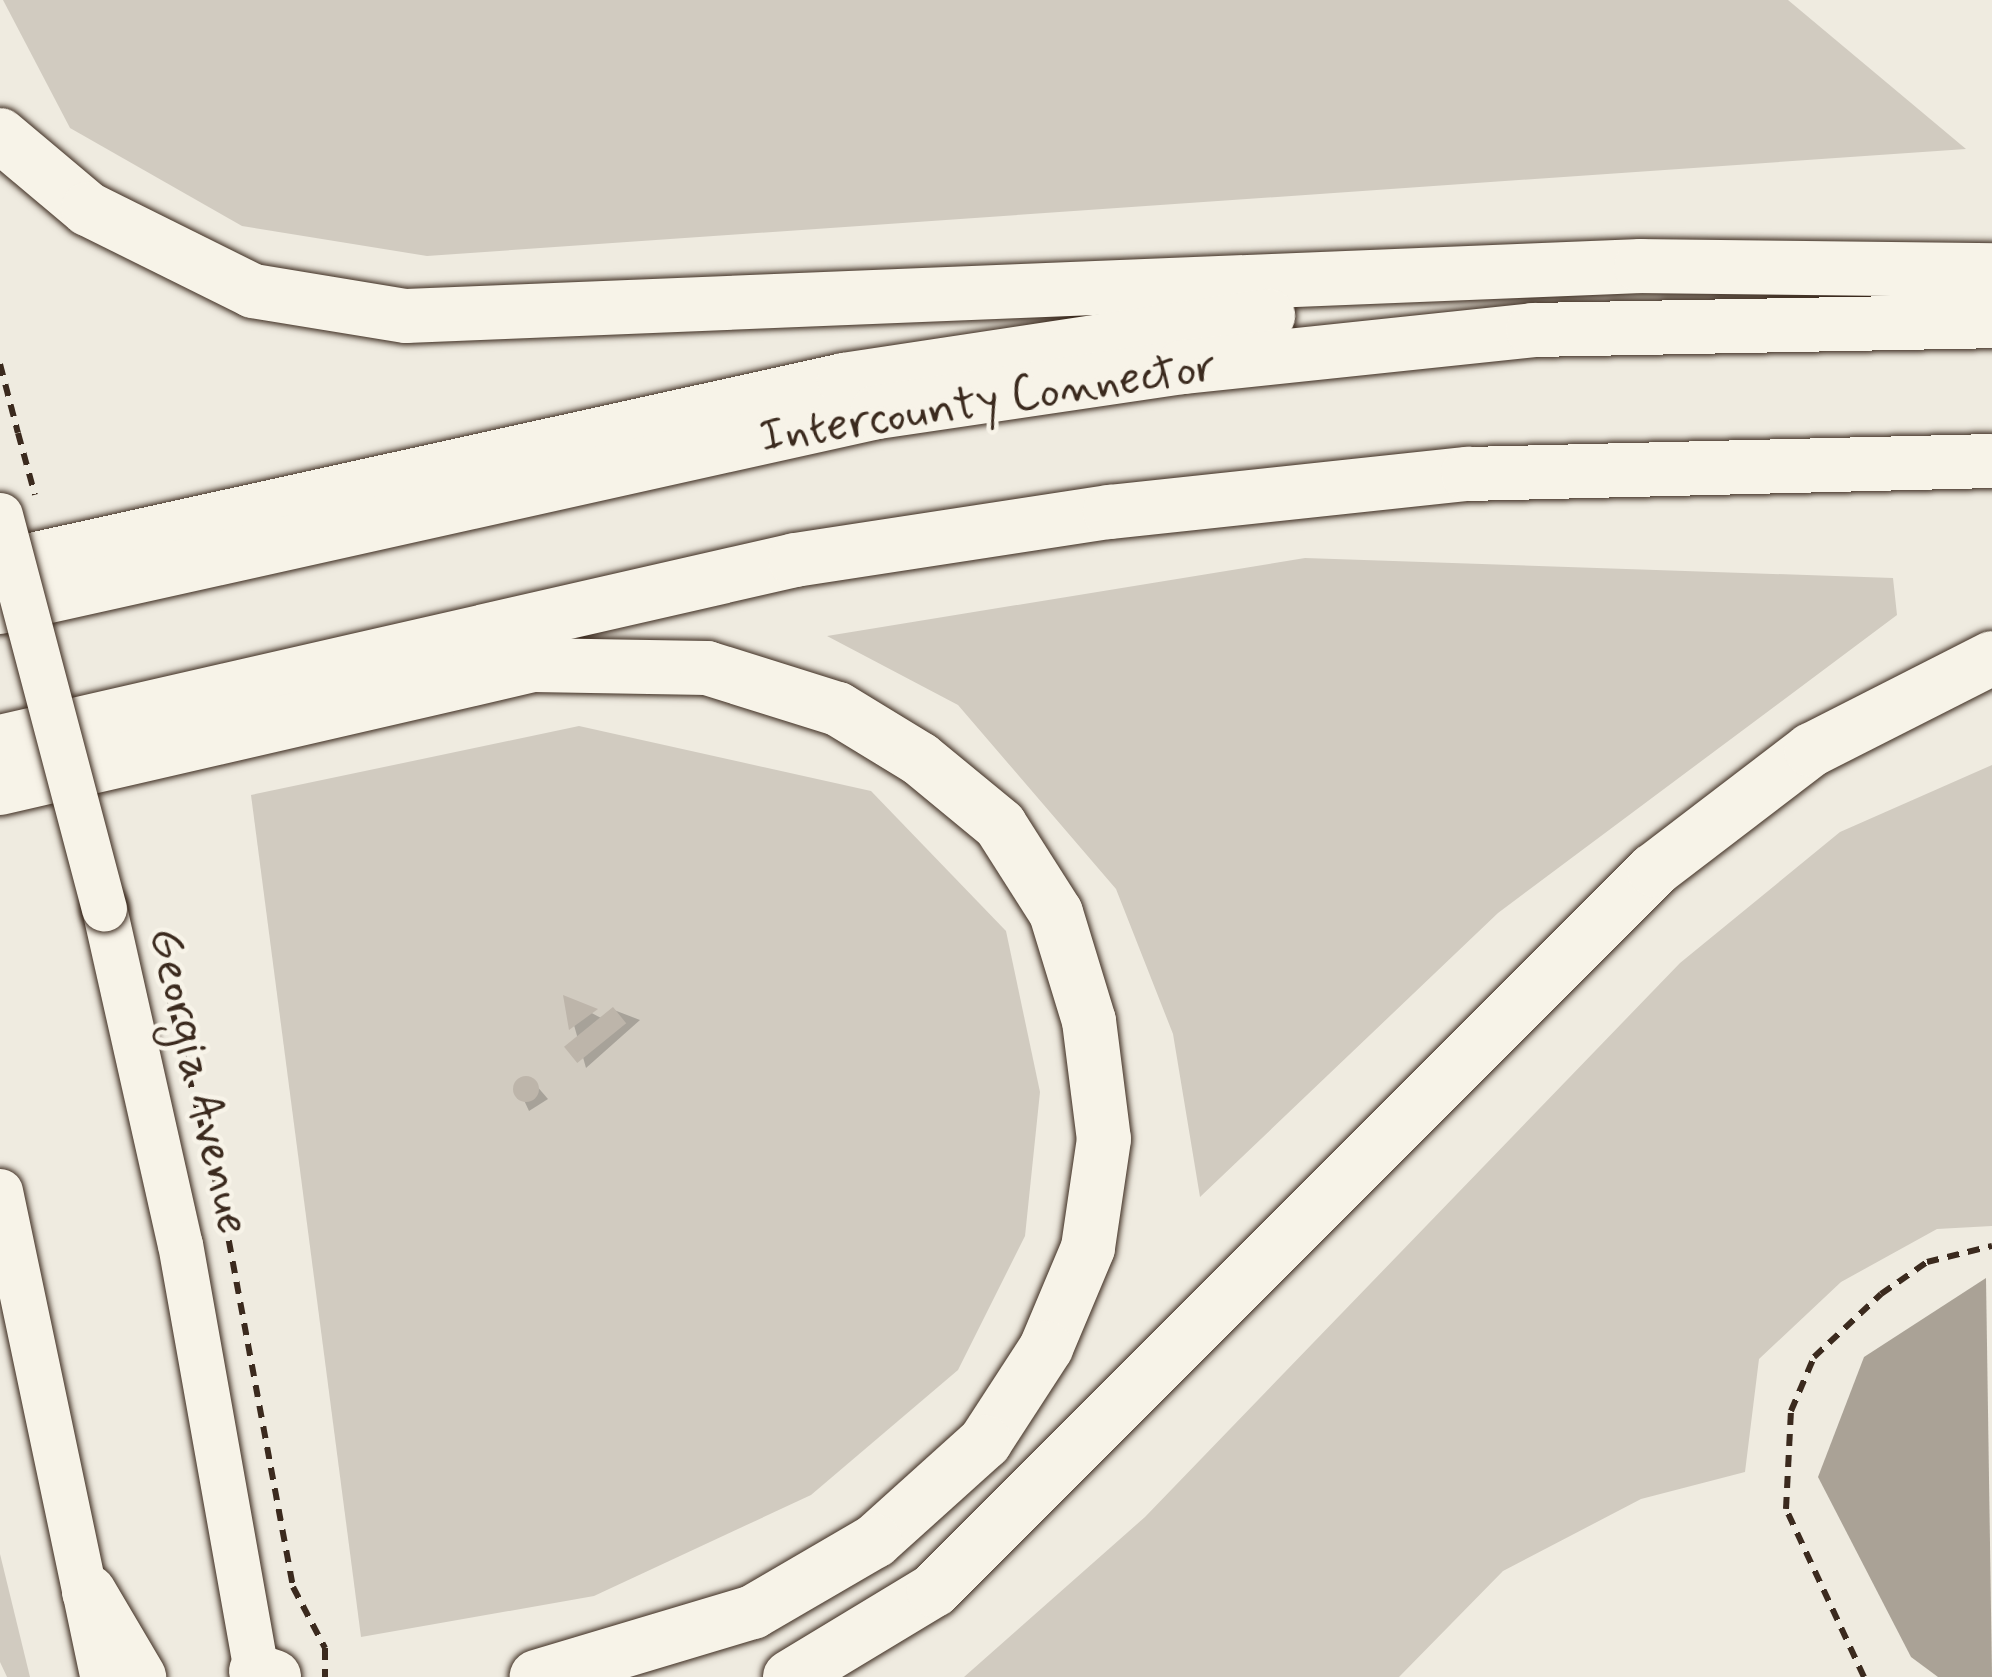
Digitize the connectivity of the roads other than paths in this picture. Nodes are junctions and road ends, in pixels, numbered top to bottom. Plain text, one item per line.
1 (0, 135) edge
2 (1991, 287) edge
3 (1992, 460) edge
4 (0, 515) edge
5 (0, 567) edge
6 (0, 607) edge
7 (1992, 658) edge
8 (0, 742) edge
9 (0, 788) edge
10 (0, 1191) edge
11 (89, 1592) junction
12 (262, 1675) edge
13 (102, 1677) edge
14 (139, 1677) edge
15 (537, 1677) edge
16 (790, 1677) edge

1 - 2 highway
2 - 5 highway
2 - 6 highway, Intercounty Connector
3 - 8 highway
4 - 12 main road, Georgia Avenue, bridge
7 - 16 highway
9 - 15 highway
10 - 11 main road
11 - 13 main road
11 - 14 highway

